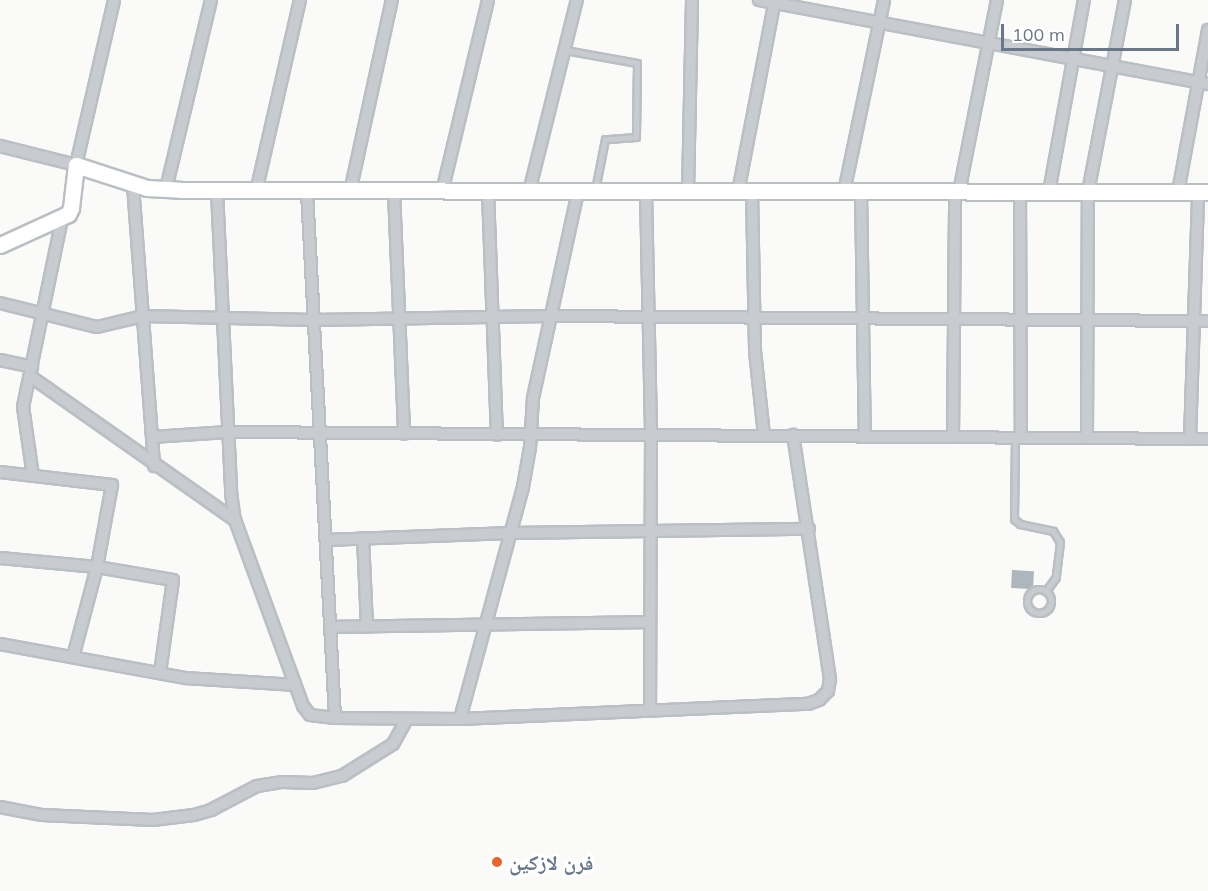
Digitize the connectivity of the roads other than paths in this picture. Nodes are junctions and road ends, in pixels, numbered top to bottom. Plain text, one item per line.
1 (114, 0) edge
2 (211, 0) edge
3 (300, 0) edge
4 (392, 0) edge
5 (488, 0) edge
6 (577, 0) edge
7 (692, 0) edge
8 (759, 0) edge
9 (884, 0) edge
10 (997, 0) edge
11 (1084, 0) edge
12 (1125, 0) edge
13 (774, 2) edge
14 (880, 23) junction
15 (1208, 30) edge
16 (989, 43) junction
17 (565, 50) junction
18 (1074, 59) junction
19 (1113, 66) junction
20 (1203, 83) edge
21 (0, 146) edge
22 (76, 165) junction
23 (133, 185) junction
24 (166, 189) junction
25 (217, 191) junction
26 (256, 192) junction
27 (307, 192) junction
28 (350, 192) junction
29 (394, 192) junction
30 (442, 192) junction
31 (488, 192) junction
32 (529, 192) junction
33 (578, 192) junction
34 (595, 192) junction
35 (646, 192) junction
36 (688, 192) junction
37 (745, 192) junction
38 (844, 192) junction
39 (861, 192) junction
40 (957, 192) junction
41 (1020, 192) junction
42 (1049, 192) junction
43 (1088, 192) junction
44 (1178, 192) junction
45 (1203, 192) edge
46 (62, 219) junction
47 (0, 244) edge
48 (0, 303) edge
49 (43, 313) junction
50 (143, 316) junction
51 (550, 316) junction
52 (649, 316) junction
53 (753, 317) junction
54 (224, 318) junction
55 (493, 318) junction
56 (864, 318) junction
57 (399, 319) junction
58 (954, 319) junction
59 (1020, 319) junction
60 (314, 320) junction
61 (1087, 320) junction
62 (1194, 321) junction
63 (1208, 321) edge
64 (0, 360) edge
65 (31, 371) junction
66 (228, 432) junction
67 (320, 432) junction
68 (404, 434) junction
69 (497, 435) junction
70 (764, 435) junction
71 (793, 435) junction
72 (530, 436) junction
73 (651, 436) junction
74 (865, 436) junction
75 (152, 437) junction
76 (953, 437) junction
77 (1018, 437) junction
78 (1087, 438) junction
79 (1190, 439) junction
80 (1208, 439) edge
81 (154, 466) junction
82 (0, 472) edge
83 (33, 476) junction
84 (234, 520) junction
85 (809, 529) junction
86 (651, 532) junction
87 (511, 533) junction
88 (363, 538) junction
89 (326, 540) junction
90 (0, 558) edge
91 (97, 567) junction
92 (1046, 591) junction
93 (650, 622) junction
94 (487, 626) junction
95 (330, 627) junction
96 (367, 627) junction
97 (1, 646) edge
98 (73, 657) junction
99 (160, 673) junction
100 (295, 685) junction
101 (650, 710) junction
102 (335, 718) junction
103 (460, 718) junction
104 (407, 719) junction
105 (0, 807) edge

1 - 22 street
2 - 24 street
3 - 26 street
4 - 28 street
5 - 30 street
6 - 17 street
7 - 36 street
8 - 13 street
9 - 14 street
10 - 16 street
11 - 18 street
12 - 19 street
13 - 14 street
13 - 37 street
14 - 16 street
14 - 38 street
15 - 20 street
16 - 18 street
16 - 40 street
17 - 32 street
17 - 34 lane
18 - 19 street
18 - 42 street
19 - 20 street
19 - 43 street
20 - 44 street
21 - 22 street
22 - 23 street
22 - 46 street
23 - 24 street
23 - 50 street
24 - 25 street
25 - 26 street
25 - 54 street
26 - 27 street
27 - 28 street
27 - 60 street
28 - 29 street
29 - 30 street
29 - 57 street
30 - 31 street
31 - 32 street
31 - 55 street
32 - 33 street
33 - 34 street
33 - 51 street
34 - 35 street
35 - 36 street
35 - 52 street
36 - 37 street
37 - 38 street
37 - 53 street
38 - 39 street
39 - 40 street
39 - 56 street
40 - 41 street
40 - 58 street
41 - 42 street
41 - 59 street
42 - 43 street
43 - 44 street
43 - 61 street
44 - 45 street
45 - 62 street
46 - 47 street
46 - 49 street
48 - 49 street
49 - 50 street
49 - 65 street
50 - 54 street
50 - 75 street
51 - 52 street
51 - 55 street
51 - 72 street
52 - 53 street
52 - 73 street
53 - 56 street
53 - 70 street
54 - 60 street
54 - 66 street
55 - 57 street
55 - 69 street
56 - 58 street
56 - 74 street
57 - 60 street
57 - 68 street
58 - 59 street
58 - 76 street
59 - 61 street
59 - 77 street
60 - 67 street
61 - 62 street
61 - 78 street
62 - 63 street
62 - 79 street
64 - 65 street
65 - 81 street
65 - 83 street
66 - 67 street
66 - 75 street
66 - 84 street
67 - 68 street
67 - 89 street
68 - 69 street
69 - 72 street
70 - 71 street
70 - 73 street
71 - 74 street
71 - 85 street
72 - 73 street
72 - 87 street
73 - 86 street
74 - 76 street
75 - 81 street
76 - 77 street
77 - 78 street
77 - 92 lane
78 - 79 street
79 - 80 street
81 - 84 street
82 - 83 street
83 - 91 street
84 - 100 street
85 - 86 street
85 - 101 street
86 - 87 street
86 - 93 street
87 - 88 street
87 - 94 street
88 - 89 street
88 - 96 street
89 - 95 street
90 - 91 street
91 - 98 street
91 - 99 street
92 - 92 lane
93 - 94 street
93 - 101 street
94 - 96 street
94 - 103 street
95 - 96 street
95 - 102 street
97 - 98 street
98 - 99 street
99 - 100 street
100 - 102 street
101 - 103 street
102 - 104 street
103 - 104 street
104 - 105 street

